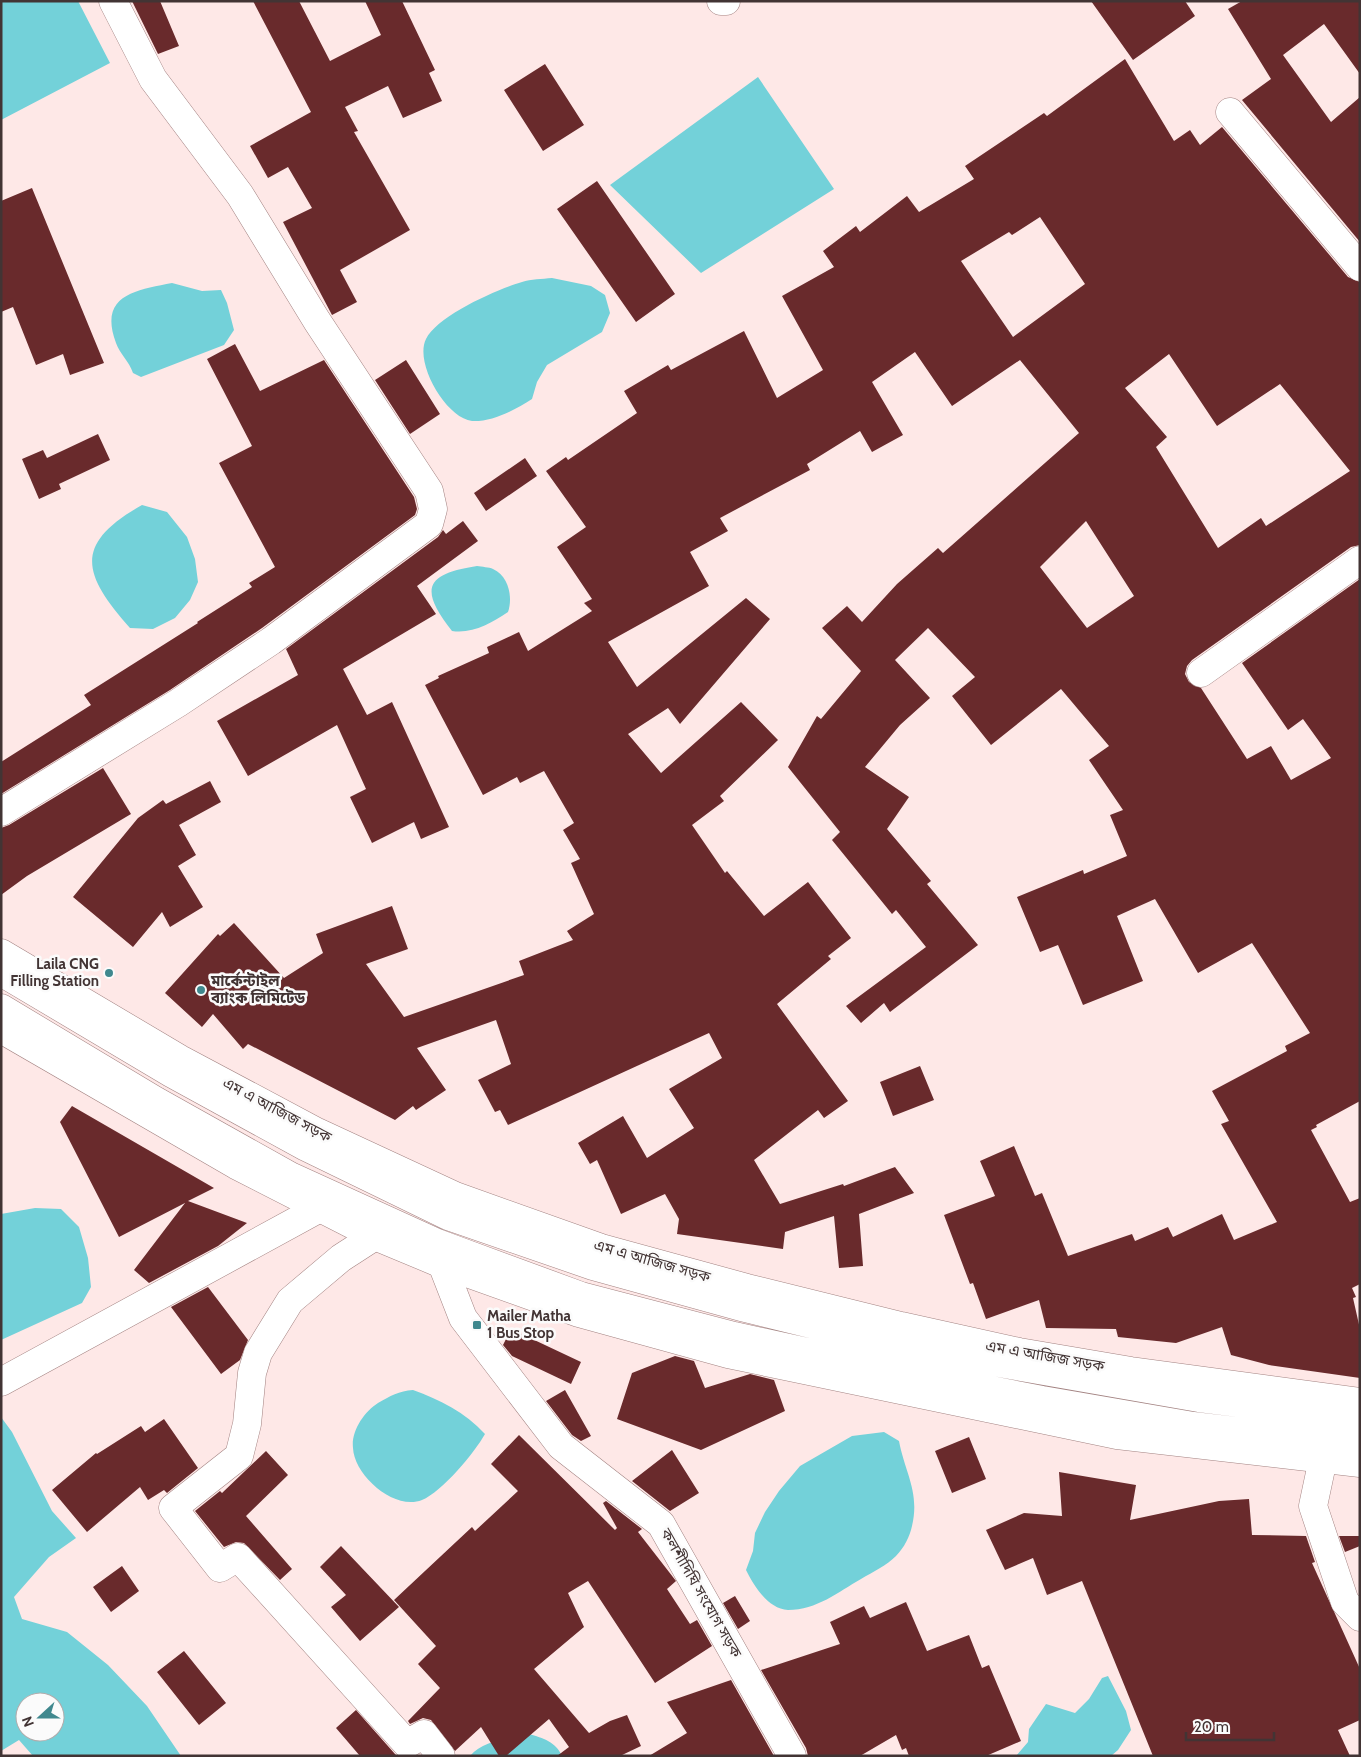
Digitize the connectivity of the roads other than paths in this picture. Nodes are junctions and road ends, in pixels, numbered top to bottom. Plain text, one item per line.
1 (113, 1) edge
2 (721, 1) edge
3 (726, 1) edge
4 (1230, 112) dead end
5 (1360, 267) edge
6 (1360, 560) edge
7 (1201, 673) dead end
8 (1, 812) edge
9 (1, 953) edge
10 (1, 972) edge
11 (1, 1008) edge
12 (1, 1029) edge
13 (320, 1208) junction
14 (375, 1236) junction
15 (442, 1264) junction
16 (1, 1382) edge
17 (1360, 1402) edge
18 (1360, 1418) edge
19 (1360, 1445) edge
20 (1323, 1460) junction
21 (1360, 1463) edge
22 (1360, 1617) edge
23 (441, 1756) edge
24 (792, 1756) edge

1 - 8 main road
2 - 3 main road
4 - 5 main road
6 - 7 main road
9 - 17 main road, এম এ আজিজ সড়ক
10 - 18 main road
11 - 19 main road
12 - 13 main road
13 - 14 main road
13 - 16 main road
14 - 15 main road
14 - 23 main road
15 - 20 main road
15 - 24 main road, কলশীদিঘি সংযোগ সড়ক
20 - 21 main road
20 - 22 main road

